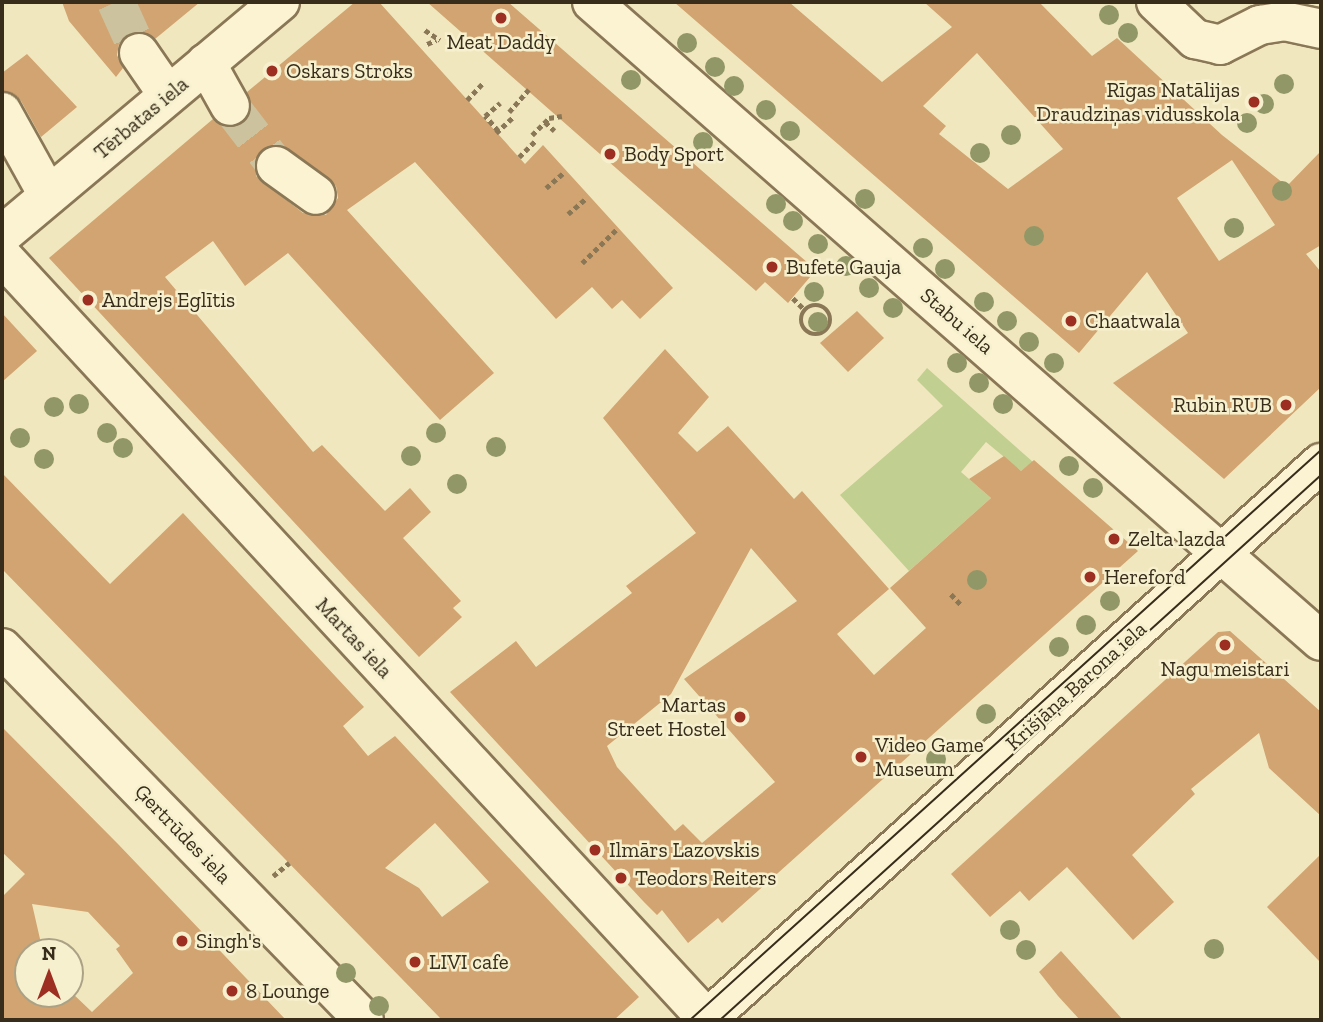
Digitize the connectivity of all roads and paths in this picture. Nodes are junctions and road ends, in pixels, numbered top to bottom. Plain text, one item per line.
1 (280, 2) edge
2 (592, 2) edge
3 (1156, 2) edge
4 (1321, 29) edge
5 (425, 30) dead end
6 (427, 44) dead end
7 (139, 52) tunnel mouth
8 (206, 63) junction
9 (482, 85) dead end
10 (529, 89) dead end
11 (168, 95) junction
12 (467, 100) dead end
13 (500, 103) dead end
14 (230, 106) tunnel mouth
15 (2, 112) edge
16 (509, 112) dead end
17 (514, 116) dead end
18 (562, 116) dead end
19 (545, 122) junction
20 (555, 131) dead end
21 (519, 157) dead end
22 (276, 166) tunnel mouth
23 (563, 173) dead end
24 (546, 188) dead end
25 (48, 195) junction
26 (316, 195) dead end
27 (585, 199) dead end
28 (568, 214) dead end
29 (618, 229) dead end
30 (2, 235) edge
31 (2, 256) edge
32 (582, 263) dead end
33 (793, 298) dead end
34 (805, 310) junction
35 (1321, 463) edge
36 (1221, 554) junction
37 (951, 594) dead end
38 (962, 606) dead end
39 (1321, 641) edge
40 (2, 648) edge
41 (289, 863) dead end
42 (273, 877) dead end
43 (364, 1020) edge
44 (706, 1020) edge

1 - 8 street, Tērbatas iela
2 - 36 street, Stabu iela
3 - 4 street
5 - 6 path
7 - 11 street
8 - 11 street, Tērbatas iela
8 - 14 street
9 - 12 path
10 - 16 path
11 - 25 street, Tērbatas iela
13 - 17 path
15 - 25 street
18 - 19 path
19 - 20 path
19 - 21 path
22 - 26 street
23 - 24 path
25 - 30 street, Tērbatas iela
27 - 28 path
29 - 32 path
31 - 44 street, Martas iela
33 - 34 path
34 - 34 path
35 - 36 street, Krišjāņa Barona iela
36 - 39 street, Stabu iela
36 - 44 street, Krišjāņa Barona iela
37 - 38 path
40 - 43 street, Ģertrūdes iela
41 - 42 path

